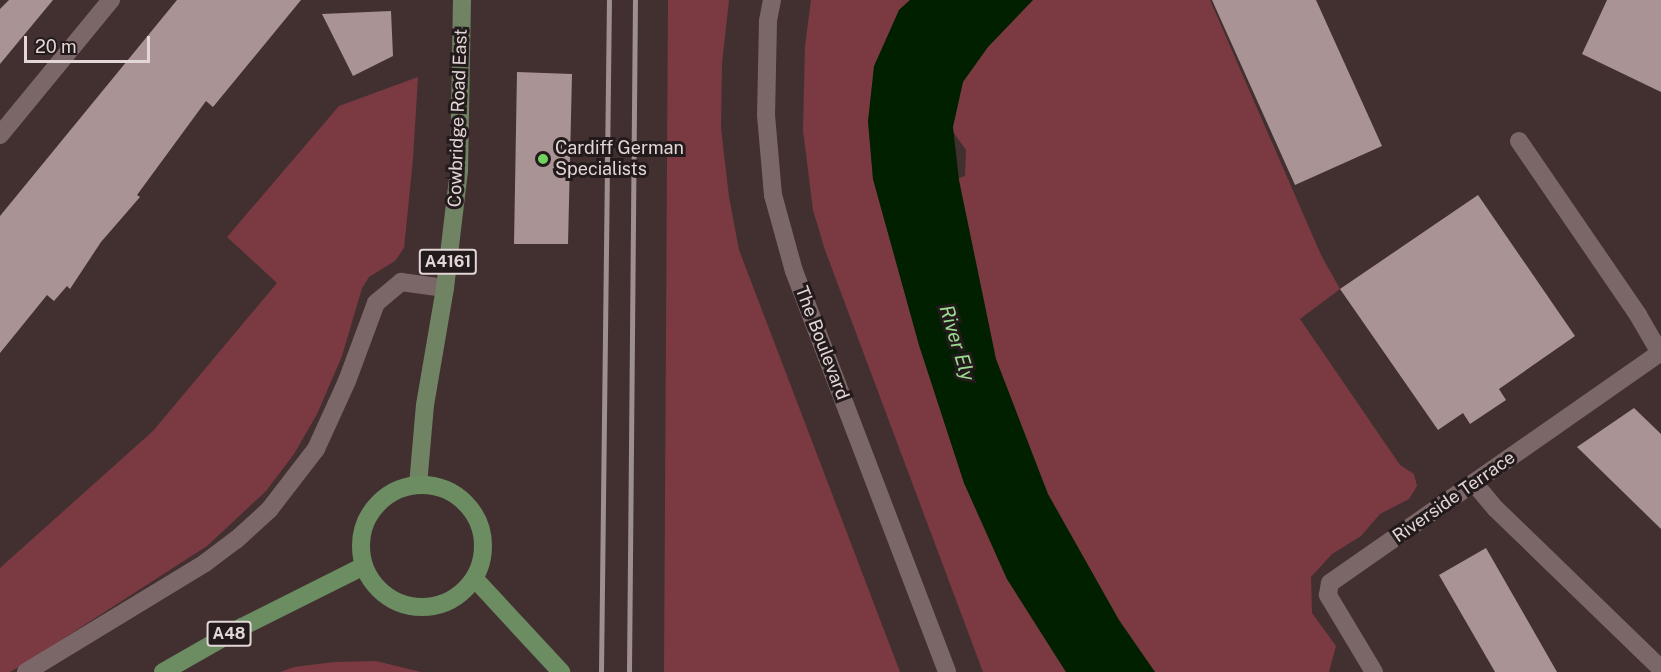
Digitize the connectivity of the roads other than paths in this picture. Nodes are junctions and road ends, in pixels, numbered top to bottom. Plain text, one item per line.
1 (111, 0) edge
2 (462, 0) edge
3 (772, 0) edge
4 (0, 135) edge
5 (1519, 141) dead end
6 (445, 288) junction
7 (1660, 353) edge
8 (1474, 483) junction
9 (418, 485) junction
10 (364, 566) junction
11 (475, 579) junction
12 (1661, 669) edge
13 (26, 672) edge
14 (163, 672) edge
15 (561, 672) edge
16 (947, 672) edge
17 (1374, 672) edge

1 - 4 street
2 - 6 main road, Cowbridge Road East / A4161
3 - 16 street, The Boulevard
5 - 7 street
6 - 9 main road, Cowbridge Road East / A4161
6 - 13 street
7 - 8 street, Riverside Terrace
8 - 12 street
8 - 17 street, Riverside Terrace
9 - 10 highway
9 - 11 highway
10 - 11 highway
10 - 14 highway, A48
11 - 15 highway

